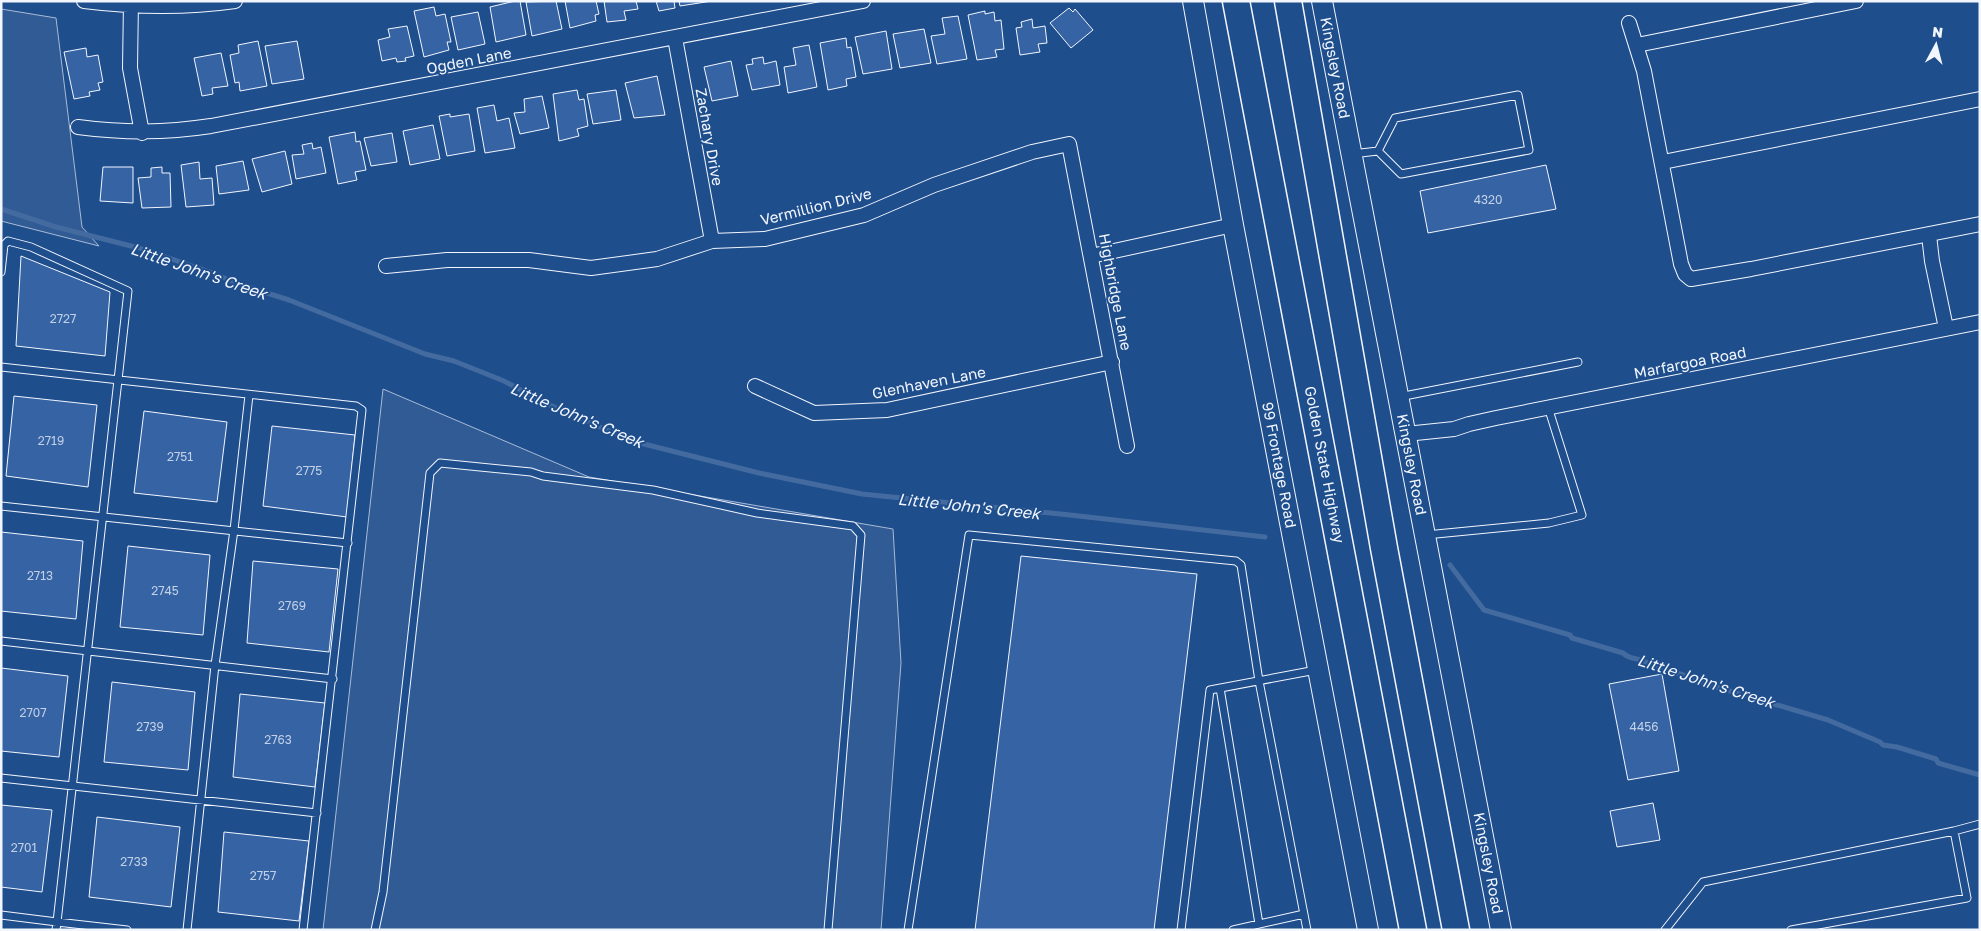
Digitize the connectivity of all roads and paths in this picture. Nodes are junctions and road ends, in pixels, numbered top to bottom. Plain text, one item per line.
1 (84, 1) edge
2 (235, 1) edge
3 (863, 1) edge
4 (1193, 1) edge
5 (1236, 1) edge
6 (1288, 1) edge
7 (1322, 1) edge
8 (1856, 1) edge
9 (131, 3) edge
10 (1629, 23) dead end
11 (675, 38) junction
12 (1637, 45) junction
13 (1980, 99) edge
14 (78, 127) dead end
15 (142, 133) junction
16 (1069, 144) joint
17 (1378, 150) junction
18 (1352, 154) junction
19 (1662, 162) junction
20 (1980, 224) edge
21 (1234, 225) junction
22 (1929, 235) junction
23 (712, 241) junction
24 (1091, 256) junction
25 (386, 266) dead end
26 (1, 272) edge
27 (1980, 322) edge
28 (1946, 328) junction
29 (1112, 362) junction
30 (1578, 362) dead end
31 (1, 367) edge
32 (119, 380) junction
33 (755, 386) dead end
34 (249, 395) junction
35 (1399, 397) junction
36 (1548, 407) junction
37 (1406, 434) junction
38 (1127, 446) dead end
39 (1, 506) edge
40 (102, 516) junction
41 (234, 530) junction
42 (1425, 535) junction
43 (348, 544) junction
44 (1, 641) edge
45 (87, 652) junction
46 (215, 665) junction
47 (1319, 669) junction
48 (332, 679) junction
49 (1259, 681) junction
50 (1220, 688) junction
51 (1, 778) edge
52 (72, 786) junction
53 (201, 801) junction
54 (318, 813) junction
55 (1980, 824) edge
56 (1954, 831) junction
57 (1304, 914) junction
58 (1, 915) edge
59 (1259, 924) junction
60 (56, 926) edge
61 (127, 930) edge
62 (187, 930) edge
63 (303, 930) edge
64 (376, 930) edge
65 (828, 930) edge
66 (908, 930) edge
67 (1181, 930) edge
68 (1233, 930) edge
69 (1306, 930) edge
70 (1368, 930) edge
71 (1413, 930) edge
72 (1456, 930) edge
73 (1501, 930) edge
74 (1665, 930) edge
75 (1791, 930) edge

1 - 9 street
2 - 9 street
3 - 11 street, Ogden Lane
4 - 21 street, 99 Frontage Road
5 - 71 highway, Golden State Highway
6 - 72 highway
7 - 18 street, Kingsley Road
8 - 12 street
9 - 15 street
10 - 12 street
11 - 15 street, Ogden Lane
11 - 23 street, Zachary Drive
12 - 19 street
13 - 19 street
14 - 15 street, Ogden Lane
16 - 23 street, Vermillion Drive
16 - 24 street, Highbridge Lane
17 - 17 lane
17 - 18 lane
18 - 35 street, Kingsley Road
19 - 22 street
20 - 22 street
21 - 24 street
21 - 47 street, 99 Frontage Road
22 - 28 street
23 - 25 street, Vermillion Drive
24 - 29 street, Highbridge Lane
26 - 32 lane
27 - 28 street, Marfargoa Road
28 - 36 street, Marfargoa Road
29 - 33 street, Glenhaven Lane
29 - 38 street, Highbridge Lane
30 - 35 lane
31 - 32 lane
32 - 34 lane
32 - 40 lane
34 - 41 lane
34 - 43 lane
35 - 37 street, Kingsley Road
36 - 37 street, Marfargoa Road
36 - 42 lane
37 - 42 street, Kingsley Road
39 - 40 lane
40 - 41 lane
40 - 45 lane
41 - 43 lane
41 - 46 lane
42 - 73 street, Kingsley Road
43 - 48 lane
44 - 45 lane
45 - 46 lane
45 - 52 lane
46 - 48 lane
46 - 53 lane
47 - 49 lane
47 - 70 street, 99 Frontage Road
48 - 54 lane
49 - 50 lane
49 - 57 lane
49 - 66 lane
50 - 59 lane
50 - 67 lane
51 - 52 lane
52 - 53 lane
52 - 60 lane
53 - 54 lane
53 - 62 lane
54 - 63 lane
55 - 56 lane
56 - 74 lane
56 - 75 lane
57 - 59 lane
57 - 69 lane
58 - 60 lane
59 - 68 lane
60 - 61 lane
64 - 65 lane

